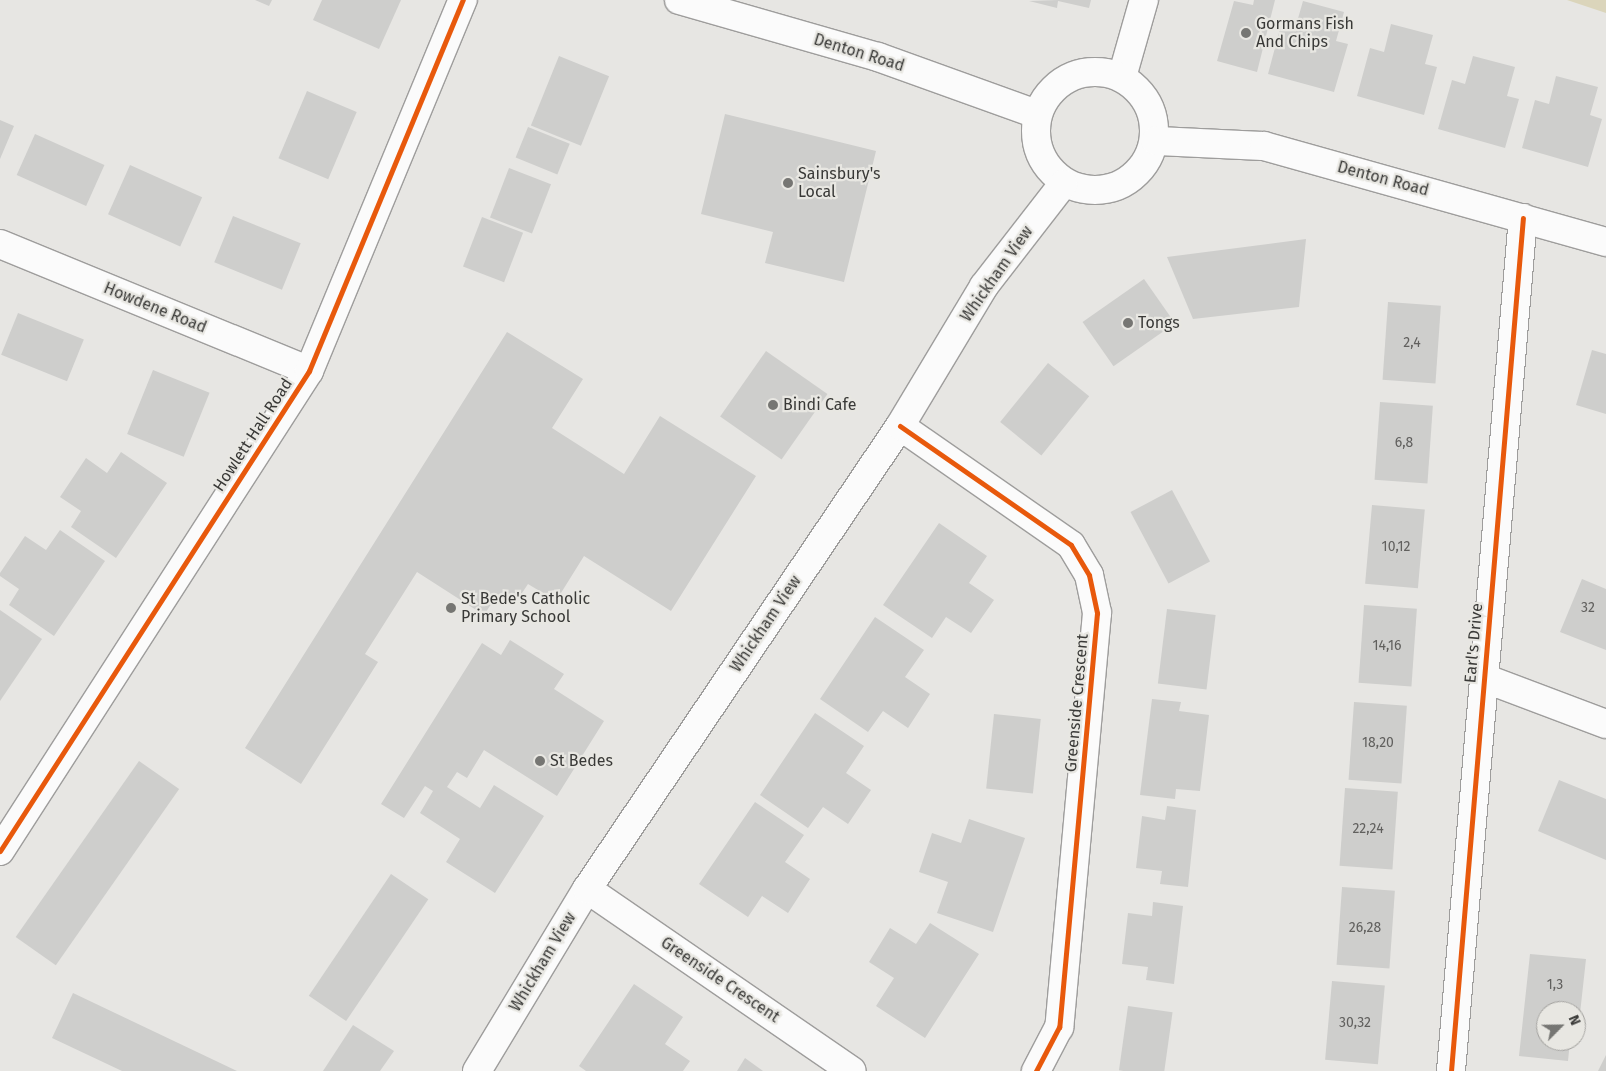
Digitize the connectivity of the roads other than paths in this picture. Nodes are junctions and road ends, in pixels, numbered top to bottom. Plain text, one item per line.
1 (463, 0) edge
2 (679, 0) edge
3 (1144, 0) edge
4 (1122, 77) junction
5 (1036, 114) junction
6 (1156, 141) junction
7 (1063, 184) junction
8 (1523, 218) junction
9 (1606, 242) edge
10 (0, 244) edge
11 (310, 371) junction
12 (900, 426) junction
13 (1484, 678) junction
14 (1606, 724) edge
15 (0, 850) edge
16 (587, 890) junction
17 (477, 1071) edge
18 (852, 1071) edge
19 (1036, 1071) edge
20 (1451, 1071) edge

1 - 11 street, Howlett Hall Road
2 - 5 street, Denton Road
3 - 4 street
4 - 5 street
4 - 6 street
5 - 7 street
6 - 7 street
6 - 8 street, Denton Road
7 - 12 street, Whickham View
8 - 9 street, Denton Road
8 - 13 street, Earl's Drive
10 - 11 street, Howdene Road
11 - 15 street, Howlett Hall Road
12 - 16 street, Whickham View
12 - 19 street, Greenside Crescent
13 - 14 street
13 - 20 street, Earl's Drive
16 - 17 street, Whickham View
16 - 18 street, Greenside Crescent

